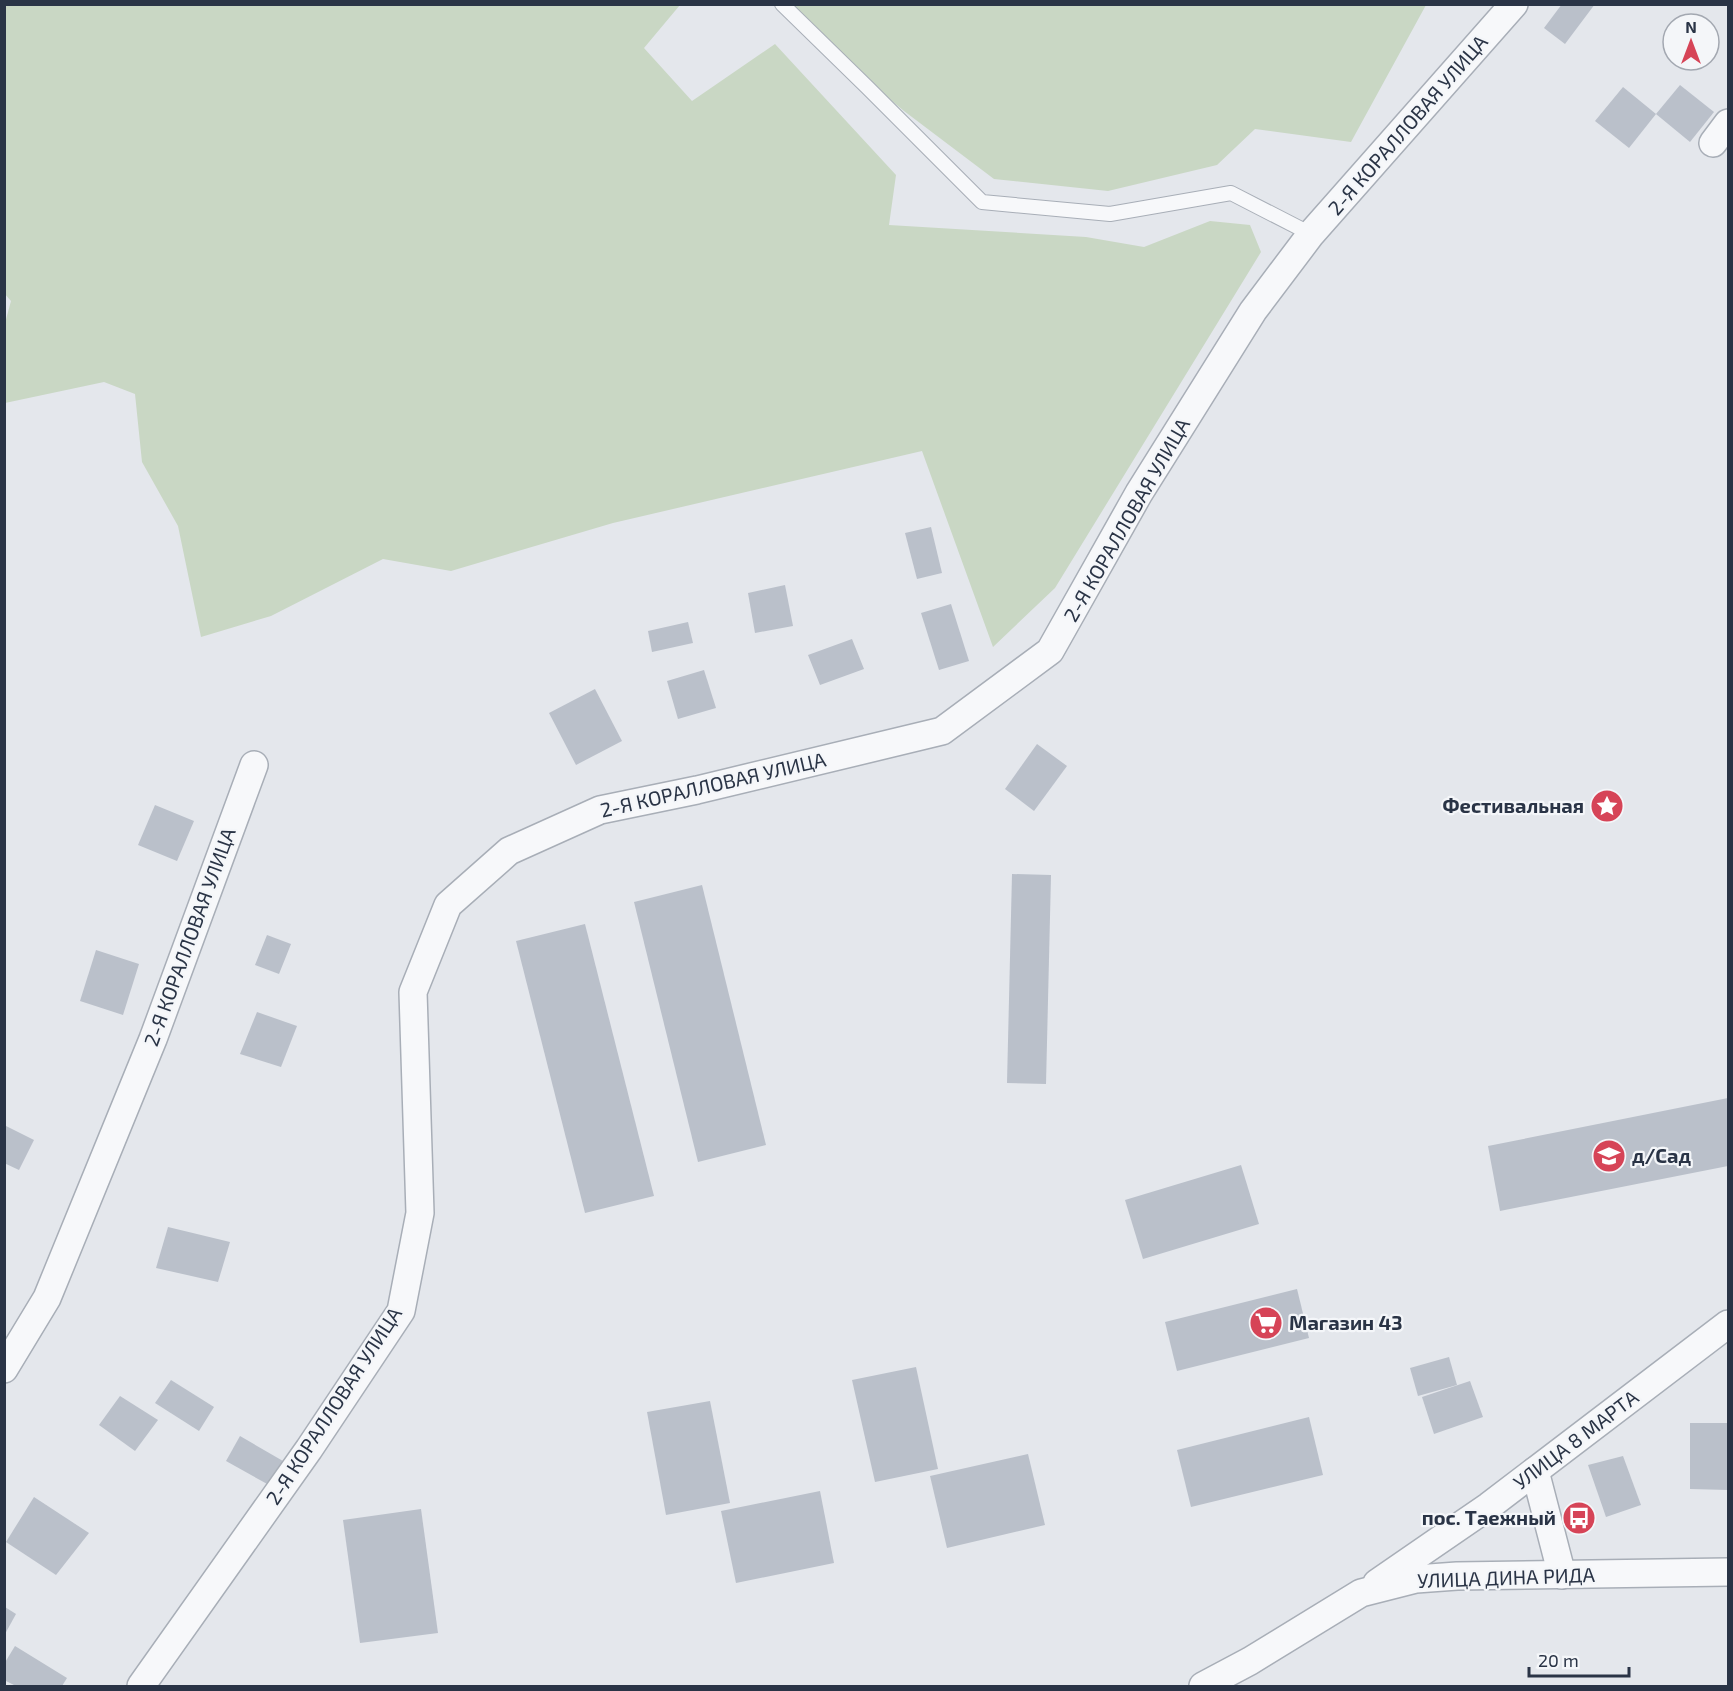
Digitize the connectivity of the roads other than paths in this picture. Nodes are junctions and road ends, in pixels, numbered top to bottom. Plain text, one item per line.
1 (782, 4) edge
2 (1514, 4) edge
3 (1311, 234) junction
4 (254, 765) dead end
5 (1728, 1324) edge
6 (4, 1369) edge
7 (1535, 1471) junction
8 (1728, 1572) edge
9 (1562, 1575) junction
10 (1361, 1593) junction
11 (141, 1686) edge
12 (1203, 1686) edge

1 - 3 lane
2 - 3 street, 2-Я КОРАЛЛОВАЯ УЛИЦА
3 - 11 street, 2-Я КОРАЛЛОВАЯ УЛИЦА
4 - 6 street, 2-Я КОРАЛЛОВАЯ УЛИЦА
5 - 7 street, УЛИЦА 8 МАРТА
7 - 9 street
7 - 10 street, УЛИЦА 8 МАРТА
8 - 9 street, УЛИЦА ДИНА РИДА
9 - 10 street, УЛИЦА ДИНА РИДА
10 - 12 street, УЛИЦА ДИНА РИДА

